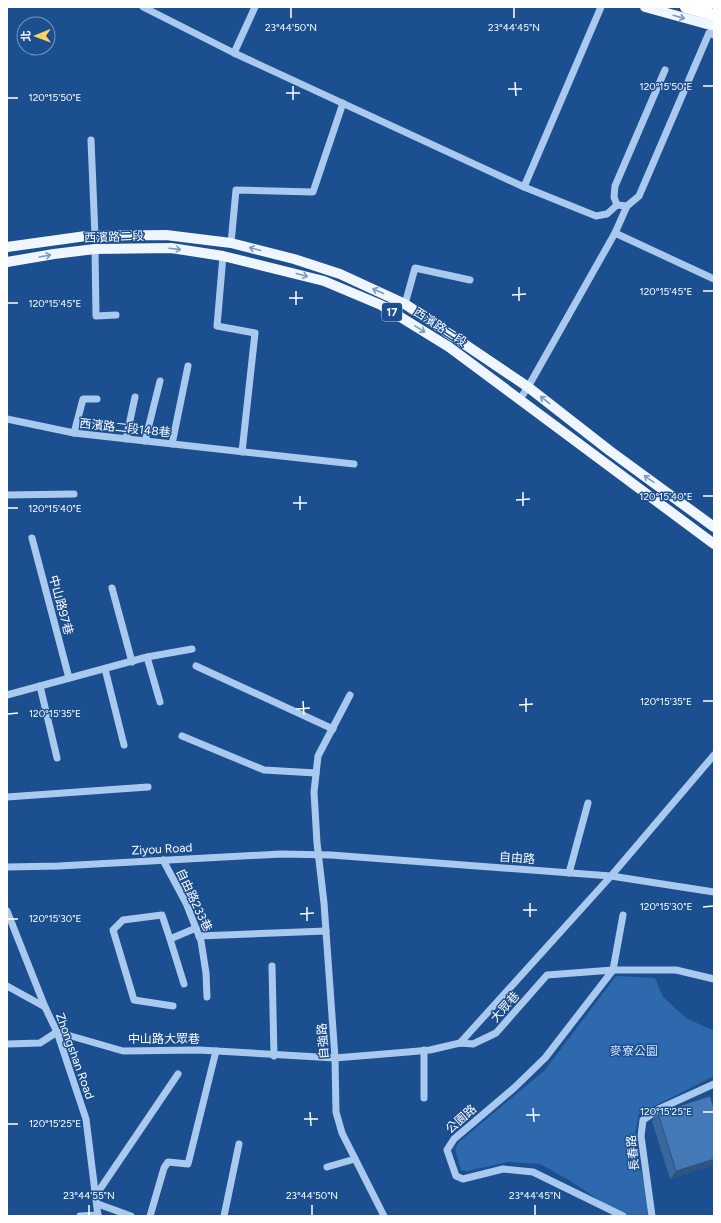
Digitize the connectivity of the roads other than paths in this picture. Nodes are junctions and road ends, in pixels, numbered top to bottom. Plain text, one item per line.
1 (143, 7) edge
2 (255, 7) edge
3 (601, 7) edge
4 (645, 7) edge
5 (686, 7) edge
6 (714, 15) edge
7 (714, 26) edge
8 (714, 35) edge
9 (234, 53) junction
10 (665, 70) dead end
11 (343, 103) junction
12 (91, 140) dead end
13 (524, 187) junction
14 (617, 205) junction
15 (626, 206) junction
16 (615, 233) junction
17 (95, 236) junction
18 (231, 242) junction
19 (7, 247) edge
20 (95, 250) junction
21 (223, 256) junction
22 (7, 262) edge
23 (714, 279) edge
24 (470, 280) dead end
25 (405, 304) junction
26 (116, 315) dead end
27 (188, 366) dead end
28 (160, 381) dead end
29 (528, 387) junction
30 (135, 396) dead end
31 (97, 399) dead end
32 (520, 399) junction
33 (7, 419) edge
34 (74, 433) junction
35 (126, 439) junction
36 (145, 441) junction
37 (172, 444) junction
38 (242, 452) junction
39 (354, 464) dead end
40 (74, 494) dead end
41 (7, 495) edge
42 (714, 527) edge
43 (32, 538) dead end
44 (714, 544) edge
45 (112, 588) dead end
46 (192, 649) dead end
47 (147, 657) junction
48 (132, 662) junction
49 (196, 666) dead end
50 (105, 668) junction
51 (69, 678) junction
52 (40, 686) junction
53 (7, 695) edge
54 (350, 695) dead end
55 (160, 702) dead end
56 (332, 728) junction
57 (182, 736) dead end
58 (124, 746) dead end
59 (714, 755) edge
60 (57, 758) dead end
61 (316, 773) junction
62 (148, 787) dead end
63 (7, 797) edge
64 (588, 803) dead end
65 (318, 854) junction
66 (163, 860) junction
67 (7, 867) edge
68 (569, 873) junction
69 (611, 876) junction
70 (714, 892) edge
71 (7, 911) edge
72 (623, 915) dead end
73 (196, 928) junction
74 (326, 931) junction
75 (199, 936) junction
76 (170, 939) junction
77 (272, 966) dead end
78 (613, 970) junction
79 (714, 979) edge
80 (184, 984) dead end
81 (7, 986) edge
82 (207, 997) dead end
83 (173, 1006) dead end
84 (44, 1007) junction
85 (57, 1032) junction
86 (460, 1043) junction
87 (7, 1044) edge
88 (424, 1050) junction
89 (216, 1051) junction
90 (274, 1056) junction
91 (335, 1058) junction
92 (178, 1074) dead end
93 (714, 1084) edge
94 (424, 1098) dead end
95 (239, 1144) dead end
96 (355, 1159) junction
97 (327, 1167) dead end
98 (96, 1195) junction
99 (98, 1204) junction
100 (98, 1215) edge
101 (80, 1216) edge
102 (131, 1216) edge
103 (150, 1216) edge
104 (224, 1216) edge
105 (384, 1216) edge
106 (623, 1216) edge
107 (652, 1216) edge

1 - 9 street
2 - 9 street
3 - 13 street
4 -> 7 main road
5 - 6 highway
8 - 15 street
9 - 11 street
10 - 14 street
11 - 13 street
11 - 18 street
12 - 17 street
13 - 14 street
14 - 15 street
15 - 16 street
16 - 23 street
16 - 29 street
17 - 18 main road, 西濱路二段 / 17
17 - 19 main road, 西濱路二段 / 17
25 -> 18 main road, 西濱路二段 / 17
20 -> 21 main road, 西濱路二段 / 17
22 -> 20 main road, 西濱路二段 / 17
20 - 26 street
21 -> 32 main road, 西濱路二段 / 17
21 - 38 street
24 - 25 street
25 - 29 main road, 西濱路二段 / 17
27 - 37 street
28 - 36 street
29 - 32 street
42 -> 29 main road, 西濱路二段 / 17
30 - 35 street
31 - 34 street
32 - 44 main road, 西濱路二段 / 17
33 - 34 street, 西濱路二段148巷
34 - 35 street, 西濱路二段148巷
35 - 36 street, 西濱路二段148巷
36 - 37 street, 西濱路二段148巷
37 - 38 street, 西濱路二段148巷
38 - 39 street, 西濱路二段148巷
40 - 41 street
43 - 51 street, 中山路97巷
45 - 48 street
46 - 47 street
47 - 48 street
47 - 55 street
48 - 50 street
49 - 56 street
50 - 51 street
50 - 58 street
51 - 52 street
52 - 53 street
52 - 60 street
54 - 56 street, 自強路
56 - 61 street, 自強路
57 - 61 street
59 - 69 street
61 - 65 street, 自強路
62 - 63 street
64 - 68 street
65 - 66 street, Ziyou Road
65 - 68 street, 自由路
65 - 74 street, 自強路
66 - 67 street, Ziyou Road
66 - 73 street, 自由路233巷
68 - 69 street, 自由路
69 - 70 street, 自由路
69 - 86 street
71 - 84 street, Zhongshan Road
72 - 78 street
73 - 75 street, 自由路233巷
73 - 76 street
74 - 75 street
74 - 91 street, 自強路
75 - 82 street, 自由路233巷
76 - 80 street
76 - 83 street
77 - 90 street
78 - 79 street
78 - 86 street, 大眾巷
78 - 106 street, 公園路
81 - 84 street
84 - 85 street, Zhongshan Road
85 - 87 street
85 - 89 street, 中山路大眾巷
85 - 98 street, Zhongshan Road
86 - 88 street, 大眾巷
88 - 91 street, 大眾巷
88 - 94 street
89 - 90 street, 中山路大眾巷
89 - 103 street
90 - 91 street, 中山路大眾巷
91 - 96 street, 自強路
92 - 98 street
93 - 107 street, 長春路
95 - 104 street
96 - 97 street
96 - 105 street, 自強路
98 - 99 street, Zhongshan Road
99 - 100 street, Zhongshan Road
99 - 102 street
100 - 101 street

